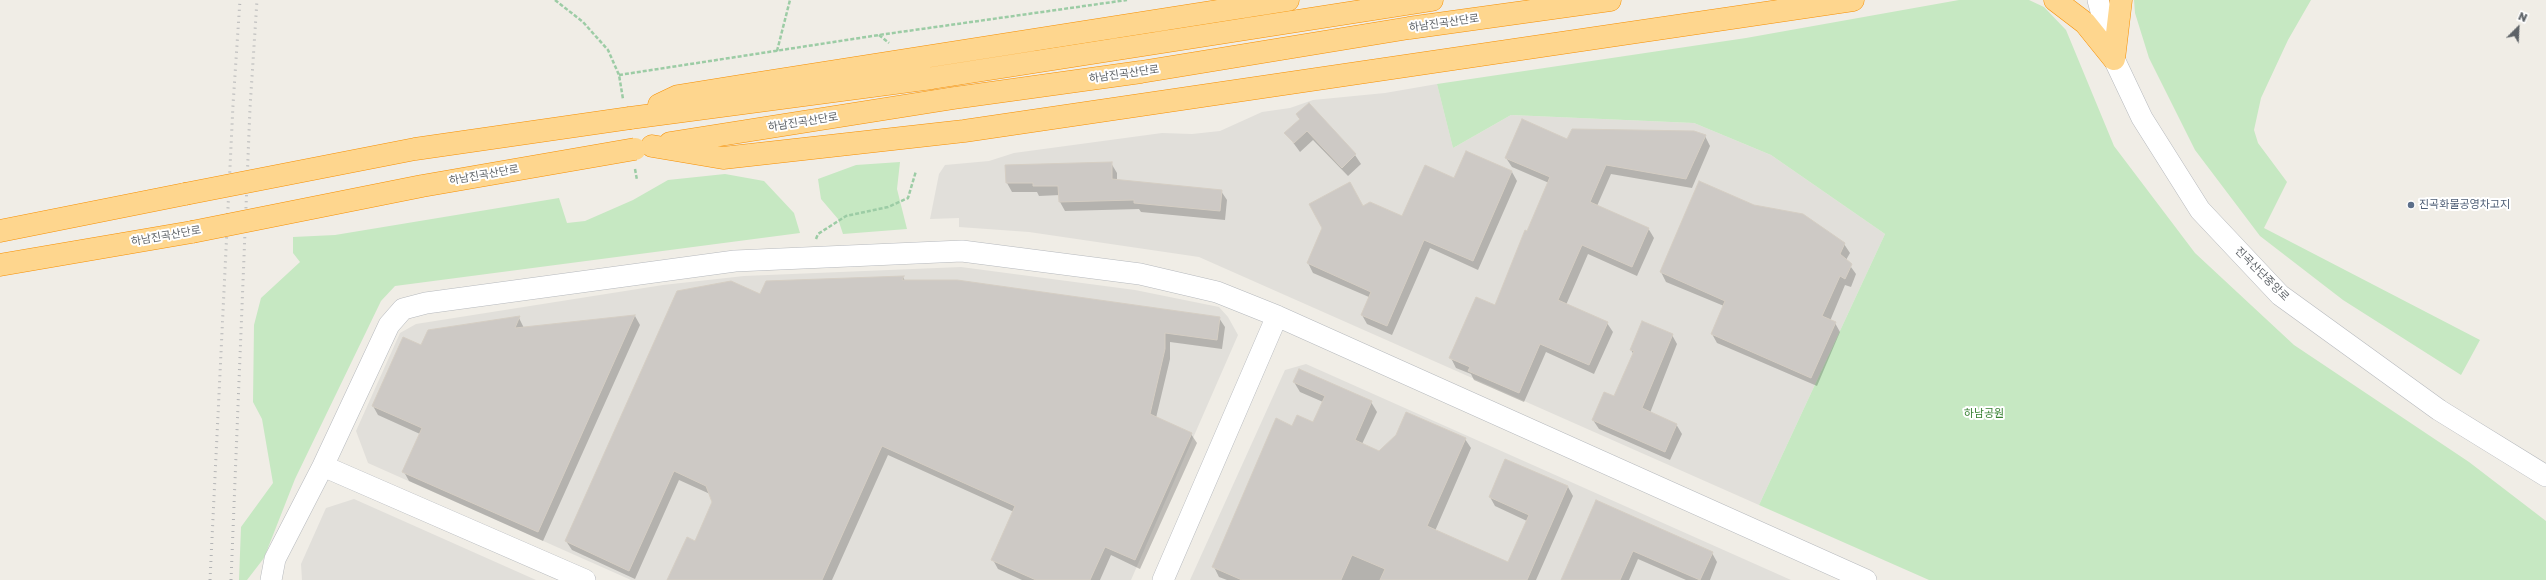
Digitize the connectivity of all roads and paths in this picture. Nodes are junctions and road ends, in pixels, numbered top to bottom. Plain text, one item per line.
1 (555, 0) edge
2 (790, 0) edge
3 (1127, 0) edge
4 (1288, 0) edge
5 (1432, 0) edge
6 (1610, 0) edge
7 (1853, 0) edge
8 (2055, 0) edge
9 (2098, 0) edge
10 (2121, 0) edge
11 (777, 51) junction
12 (2114, 59) junction
13 (619, 75) junction
14 (627, 111) junction
15 (640, 153) junction
16 (916, 171) dead end
17 (637, 180) dead end
18 (6, 227) edge
19 (808, 258) junction
20 (0, 265) edge
21 (1278, 316) junction
22 (324, 466) junction
23 (2546, 476) edge
24 (271, 580) edge
25 (585, 580) edge
26 (1163, 580) edge
27 (1866, 580) edge

1 - 13 path
2 - 11 path
3 - 11 path
4 - 14 highway
5 - 14 highway
6 - 15 highway, 하남진곡산단로
7 - 15 highway
8 - 12 highway
9 - 12 street, 진곡산단중앙로
10 - 12 highway
11 - 13 path
12 - 23 street, 진곡산단중앙로
13 - 14 path
14 - 18 highway, bridge
15 - 17 path
15 - 20 highway, 하남진곡산단로, bridge
16 - 19 path
19 - 21 street
19 - 22 street
21 - 26 street
21 - 27 street
22 - 24 street
22 - 25 street

